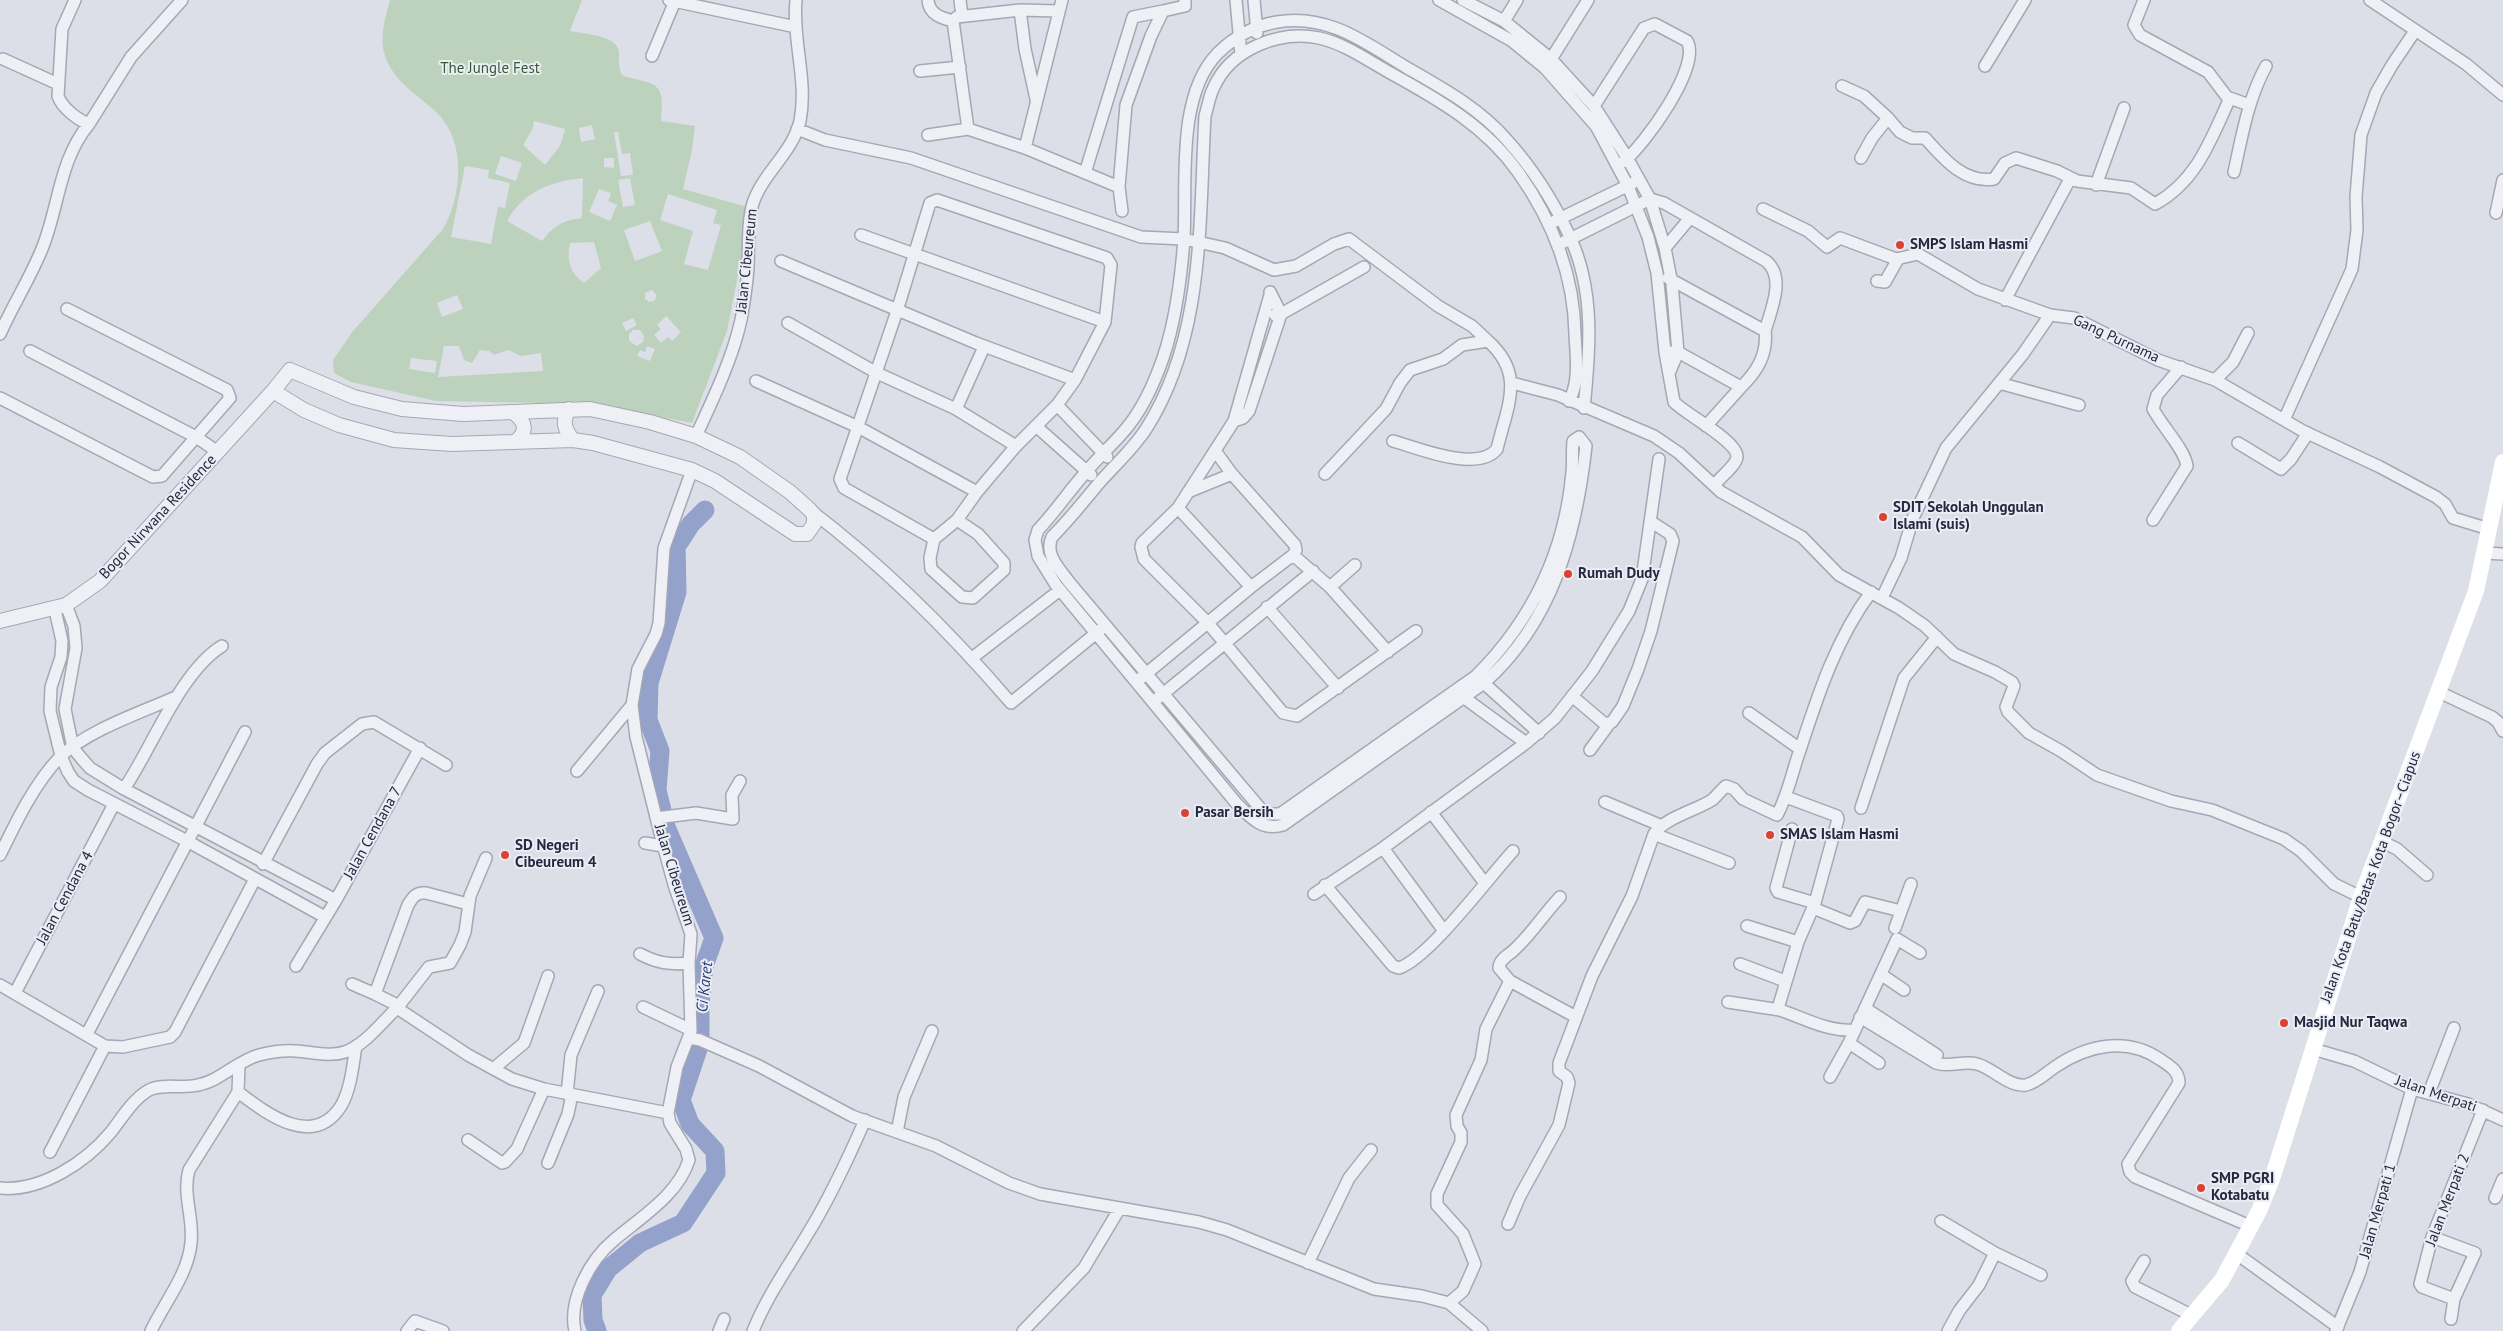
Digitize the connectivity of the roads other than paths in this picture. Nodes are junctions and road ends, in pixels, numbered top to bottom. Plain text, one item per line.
1 (75, 0) edge
2 (182, 0) edge
3 (796, 0) edge
4 (928, 0) edge
5 (960, 0) edge
6 (1186, 0) edge
7 (1236, 0) edge
8 (1254, 0) edge
9 (1439, 0) edge
10 (1463, 0) edge
11 (1517, 0) edge
12 (1588, 0) edge
13 (2025, 0) edge
14 (2144, 0) edge
15 (2370, 0) edge
16 (672, 1) edge
17 (1060, 5) edge
18 (1020, 10) junction
19 (1163, 11) junction
20 (958, 19) junction
21 (1504, 21) junction
22 (796, 26) junction
23 (1256, 27) junction
24 (2415, 31) junction
25 (1239, 35) junction
26 (1259, 45) junction
27 (1241, 55) junction
28 (652, 56) dead end
29 (3, 59) dead end
30 (1548, 64) junction
31 (1985, 66) dead end
32 (2266, 66) dead end
33 (960, 67) junction
34 (920, 71) dead end
35 (58, 84) junction
36 (1842, 86) dead end
37 (2503, 95) edge
38 (2230, 98) junction
39 (1109, 99) junction
40 (1037, 103) junction
41 (1126, 105) junction
42 (2250, 105) junction
43 (1594, 106) junction
44 (2124, 108) dead end
45 (1888, 118) junction
46 (89, 124) junction
47 (797, 129) junction
48 (968, 129) junction
49 (928, 136) dead end
50 (1025, 148) junction
51 (1628, 158) junction
52 (1860, 158) dead end
53 (1618, 166) junction
54 (2234, 172) dead end
55 (1085, 173) junction
56 (2070, 179) junction
57 (1639, 180) junction
58 (2503, 180) edge
59 (2096, 184) junction
60 (1628, 186) junction
61 (1119, 187) junction
62 (1650, 199) junction
63 (1637, 206) junction
64 (1763, 209) dead end
65 (1122, 211) dead end
66 (2496, 214) dead end
67 (1561, 218) junction
68 (1690, 218) junction
69 (1550, 224) junction
70 (861, 235) dead end
71 (1571, 238) junction
72 (1184, 239) junction
73 (1198, 241) junction
74 (1559, 245) junction
75 (1665, 248) junction
76 (914, 254) junction
77 (1898, 259) junction
78 (781, 261) dead end
79 (1364, 267) dead end
80 (1657, 273) junction
81 (1671, 280) junction
82 (1878, 281) dead end
83 (2005, 300) junction
84 (67, 309) dead end
85 (897, 311) junction
86 (1281, 314) junction
87 (1264, 315) junction
88 (2050, 315) junction
89 (1105, 322) junction
90 (788, 323) dead end
91 (1765, 331) junction
92 (2248, 333) dead end
93 (0, 334) edge
94 (1488, 341) junction
95 (984, 347) junction
96 (30, 351) dead end
97 (1665, 352) junction
98 (1678, 352) junction
99 (1253, 359) junction
100 (1265, 362) junction
101 (2182, 367) junction
102 (1670, 371) junction
103 (877, 373) junction
104 (1074, 380) junction
105 (2215, 380) junction
106 (756, 381) dead end
107 (1512, 383) junction
108 (2000, 383) junction
109 (1741, 387) junction
110 (273, 392) junction
111 (1586, 395) junction
112 (1572, 397) junction
113 (0, 398) edge
114 (1057, 405) junction
115 (2079, 405) dead end
116 (956, 408) junction
117 (1584, 408) junction
118 (569, 409) junction
119 (514, 413) junction
120 (1234, 420) junction
121 (2284, 420) junction
122 (1706, 426) junction
123 (1037, 427) junction
124 (858, 428) junction
125 (2308, 433) junction
126 (696, 436) junction
127 (196, 437) junction
128 (573, 440) junction
129 (1392, 441) dead end
130 (515, 442) junction
131 (2238, 443) dead end
132 (1016, 446) junction
133 (218, 452) junction
134 (1216, 452) junction
135 (1103, 453) junction
136 (1660, 460) dead end
137 (2503, 462) edge
138 (1116, 465) junction
139 (692, 470) junction
140 (1086, 471) junction
141 (1232, 474) junction
142 (1325, 474) dead end
143 (1718, 482) dead end
144 (1100, 483) junction
145 (977, 492) junction
146 (1188, 492) junction
147 (2498, 507) edge
148 (1178, 508) junction
149 (810, 510) junction
150 (957, 520) junction
151 (2154, 520) dead end
152 (1650, 521) junction
153 (835, 529) junction
154 (2488, 529) junction
155 (812, 530) junction
156 (934, 539) junction
157 (2484, 553) junction
158 (2503, 554) edge
159 (1294, 555) junction
160 (1355, 565) dead end
161 (1313, 571) junction
162 (1250, 586) junction
163 (1330, 587) junction
164 (1060, 590) junction
165 (1871, 592) junction
166 (1882, 598) junction
167 (61, 607) junction
168 (1267, 607) junction
169 (0, 621) edge
170 (1207, 622) junction
171 (1105, 626) junction
172 (1416, 630) dead end
173 (1095, 633) junction
174 (1936, 637) junction
175 (1226, 642) junction
176 (222, 646) dead end
177 (1388, 652) junction
178 (61, 657) junction
179 (972, 658) junction
180 (76, 659) junction
181 (1146, 674) junction
182 (1480, 680) junction
183 (1136, 682) junction
184 (1338, 688) junction
185 (2439, 692) junction
186 (1162, 694) junction
187 (1460, 695) junction
188 (1572, 696) junction
189 (176, 697) junction
190 (1153, 703) junction
191 (632, 705) junction
192 (1749, 713) dead end
193 (1608, 724) junction
194 (2503, 731) edge
195 (245, 732) dead end
196 (1539, 733) junction
197 (1526, 743) junction
198 (73, 748) junction
199 (420, 748) junction
200 (1800, 749) junction
201 (1590, 750) dead end
202 (61, 756) junction
203 (446, 765) dead end
204 (578, 771) dead end
205 (740, 781) dead end
206 (124, 789) junction
207 (1786, 796) junction
208 (1605, 802) dead end
209 (114, 804) junction
210 (1861, 808) dead end
211 (1431, 812) junction
212 (662, 816) junction
213 (195, 826) junction
214 (1792, 829) dead end
215 (1658, 830) junction
216 (187, 841) junction
217 (2381, 841) junction
218 (645, 843) dead end
219 (664, 846) junction
220 (1383, 848) junction
221 (1512, 850) dead end
222 (0, 855) edge
223 (486, 858) dead end
224 (1729, 863) dead end
225 (263, 864) junction
226 (2427, 875) dead end
227 (255, 878) junction
228 (1484, 882) junction
229 (1911, 884) dead end
230 (1325, 885) junction
231 (1314, 894) dead end
232 (1560, 897) dead end
233 (2361, 897) junction
234 (336, 900) junction
235 (468, 904) junction
236 (1814, 905) junction
237 (1901, 911) junction
238 (325, 918) junction
239 (1747, 926) dead end
240 (1895, 928) dead end
241 (1444, 931) junction
242 (1798, 942) junction
243 (1920, 953) dead end
244 (640, 954) dead end
245 (689, 963) junction
246 (1740, 964) dead end
247 (296, 966) dead end
248 (1882, 975) junction
249 (548, 976) dead end
250 (1510, 981) junction
251 (1785, 981) junction
252 (352, 984) dead end
253 (0, 985) edge
254 (1904, 990) dead end
255 (598, 991) dead end
256 (15, 993) junction
257 (375, 994) junction
258 (1728, 1002) dead end
259 (398, 1007) junction
260 (643, 1007) dead end
261 (1780, 1010) junction
262 (1863, 1012) junction
263 (1576, 1017) junction
264 (2454, 1028) dead end
265 (1854, 1030) junction
266 (932, 1031) dead end
267 (87, 1034) junction
268 (696, 1037) junction
269 (1849, 1043) junction
270 (105, 1046) junction
271 (356, 1046) junction
272 (2313, 1050) junction
273 (1941, 1057) dead end
274 (1879, 1063) dead end
275 (239, 1065) junction
276 (493, 1069) junction
277 (1830, 1077) dead end
278 (544, 1089) junction
279 (2412, 1089) junction
280 (238, 1092) junction
281 (2429, 1093) junction
282 (569, 1094) junction
283 (2483, 1110) junction
284 (668, 1113) junction
285 (865, 1120) junction
286 (2503, 1120) edge
287 (897, 1132) junction
288 (468, 1140) dead end
289 (1371, 1150) dead end
290 (50, 1152) dead end
291 (548, 1163) dead end
292 (2503, 1179) edge
293 (0, 1188) edge
294 (2495, 1198) dead end
295 (1120, 1208) junction
296 (1941, 1222) dead end
297 (1508, 1224) dead end
298 (2250, 1226) junction
299 (2432, 1237) junction
300 (1995, 1254) junction
301 (2237, 1254) junction
302 (2144, 1262) dead end
303 (1308, 1263) junction
304 (2042, 1275) dead end
305 (2454, 1299) junction
306 (1449, 1303) junction
307 (724, 1319) dead end
308 (2451, 1319) dead end
309 (2185, 1327) edge
310 (2337, 1329) edge
311 (151, 1331) edge
312 (407, 1331) edge
313 (443, 1331) edge
314 (575, 1331) edge
315 (719, 1331) edge
316 (753, 1331) edge
317 (1023, 1331) edge
318 (1482, 1331) edge
319 (1948, 1331) edge

1 - 35 street
2 - 46 street
3 - 22 street, Jalan Cibeureum
4 - 20 street
5 - 20 street
6 - 19 street
7 - 25 street
8 - 23 street
9 - 30 street
10 - 21 street
11 - 21 street
12 - 30 street
13 - 31 street
14 - 38 street
15 - 24 street
16 - 22 street
16 - 28 street
17 - 18 street
17 - 40 street
18 - 20 street
18 - 40 street
19 - 39 street
19 - 41 street
20 - 33 street
21 - 30 street
22 - 47 street, Jalan Cibeureum
23 - 25 street
23 - 26 street
23 - 67 street
24 - 37 street
24 - 121 street
25 - 27 street
25 - 72 street
26 - 27 street
26 - 69 street
27 - 73 street
29 - 35 street
30 - 43 street
30 - 53 street
32 - 42 street
33 - 34 street
33 - 48 street
35 - 46 street
36 - 45 street
38 - 42 street
38 - 59 street
39 - 41 street
39 - 55 street
40 - 50 street
41 - 61 street
42 - 54 street
43 - 51 street
43 - 51 street
44 - 59 street
45 - 52 street
45 - 56 street
46 - 93 street
47 - 72 street
47 - 126 street, Jalan Cibeureum
48 - 49 street
48 - 50 street
50 - 55 street
51 - 53 street
51 - 57 street
53 - 60 street
55 - 61 street
56 - 59 street
56 - 83 street
57 - 60 street
57 - 62 street
58 - 66 street
60 - 63 street
60 - 67 street
61 - 65 street
62 - 63 street
62 - 68 street
62 - 75 street
63 - 71 street
63 - 80 street
64 - 77 street, Gang Purnama
67 - 69 street
67 - 71 street
68 - 75 street
68 - 91 street
69 - 74 street
70 - 76 street
71 - 74 street
71 - 111 street
72 - 73 street
72 - 135 street
73 - 94 street
73 - 138 street
74 - 112 street
75 - 81 street
76 - 85 street
76 - 89 street
76 - 89 street
77 - 82 street
77 - 83 street, Gang Purnama
78 - 85 street
79 - 86 street
80 - 81 street
80 - 97 street
81 - 91 street
81 - 98 street
83 - 88 street, Gang Purnama
84 - 127 street
85 - 95 street
85 - 103 street
86 - 87 street
86 - 87 street
86 - 100 street
87 - 99 street
88 - 101 street, Gang Purnama
88 - 108 street
89 - 104 street
90 - 103 street
91 - 109 street
92 - 105 street
94 - 107 street
94 - 142 street
95 - 104 street
95 - 116 street
96 - 127 street
97 - 98 street
97 - 102 street
98 - 102 street
98 - 109 street
99 - 100 street
99 - 120 street
100 - 120 street
101 - 105 street, Gang Purnama
101 - 151 street
102 - 122 street
103 - 116 street
103 - 124 street
104 - 114 street
105 - 121 street, Gang Purnama
106 - 124 street
107 - 112 street
107 - 129 street
108 - 115 street
108 - 166 street
109 - 122 street
110 - 119 street, Bogor Nirwana Residence
110 - 130 street
110 - 133 street, Bogor Nirwana Residence
111 - 112 street
111 - 117 street
112 - 117 street
113 - 127 street
114 - 123 street
114 - 135 street
116 - 132 street
117 - 165 street
118 - 119 street
118 - 126 street
118 - 128 street
119 - 130 street
120 - 134 street
121 - 125 street, Gang Purnama
122 - 143 street
123 - 132 street
123 - 140 street
124 - 145 street
124 - 156 street
125 - 131 street
125 - 154 street, Gang Purnama
126 - 149 street
127 - 133 street
128 - 130 street
128 - 139 street
132 - 145 street
133 - 167 street, Bogor Nirwana Residence
134 - 141 street
134 - 146 street
135 - 138 street
135 - 140 street
136 - 152 street
137 - 147 main road, Jalan Kota Batu/Batas Kota Bogor–Ciapus
138 - 144 street
139 - 155 street
139 - 191 street, Jalan Cibeureum
140 - 144 street
140 - 164 street
141 - 146 street
141 - 159 street
144 - 171 street
145 - 150 street
146 - 148 street
147 - 154 main road, Jalan Kota Batu/Batas Kota Bogor–Ciapus
148 - 162 street
148 - 170 street
149 - 153 street
149 - 155 street
150 - 156 street
150 - 156 street
152 - 188 street
152 - 193 street
153 - 155 street
153 - 179 street
154 - 157 main road, Jalan Kota Batu/Batas Kota Bogor–Ciapus
157 - 158 street
157 - 185 main road, Jalan Kota Batu/Batas Kota Bogor–Ciapus
159 - 161 street
159 - 162 street
160 - 163 street
161 - 163 street
161 - 168 street
162 - 170 street
163 - 177 street
164 - 173 street
164 - 179 street
165 - 166 street
165 - 200 street
166 - 174 street
167 - 169 street, Bogor Nirwana Residence
167 - 178 street
167 - 180 street
168 - 175 street
168 - 184 street
170 - 175 street
170 - 181 street
171 - 173 street
171 - 181 street
172 - 177 street
173 - 179 street
173 - 183 street
174 - 210 street
174 - 233 street
175 - 184 street
175 - 186 street
176 - 189 street
177 - 184 street
178 - 180 street
178 - 202 street
180 - 198 street
181 - 183 street
181 - 186 street
182 - 182 street
182 - 187 street
182 - 196 street
183 - 190 street
185 - 194 street
185 - 217 main road, Jalan Kota Batu/Batas Kota Bogor–Ciapus
186 - 187 street
186 - 190 street
187 - 190 street
187 - 197 street
188 - 193 street
188 - 196 street
189 - 198 street
189 - 206 street
191 - 204 street
191 - 212 street, Jalan Cibeureum
192 - 200 street
193 - 201 street
195 - 213 street
196 - 197 street
197 - 211 street
198 - 202 street
198 - 206 street
199 - 203 street
199 - 225 street
199 - 234 street, Jalan Cendana 7
200 - 207 street
202 - 209 street
202 - 222 street
205 - 212 street
206 - 213 street
207 - 215 street
207 - 236 street
208 - 215 street
209 - 216 street
209 - 256 street, Jalan Cendana 4
211 - 220 street
211 - 228 street
212 - 219 street, Jalan Cibeureum
213 - 216 street
213 - 225 street
214 - 236 street
215 - 224 street
215 - 263 street
216 - 227 street
216 - 267 street
217 - 226 street
217 - 233 main road, Jalan Kota Batu/Batas Kota Bogor–Ciapus
218 - 219 street
219 - 245 street, Jalan Cibeureum
220 - 230 street
220 - 241 street
221 - 228 street
223 - 235 street
225 - 234 street
227 - 238 street
227 - 270 street
228 - 241 street
229 - 237 street
230 - 231 street
230 - 241 street
232 - 250 street
233 - 272 main road, Jalan Kota Batu/Batas Kota Bogor–Ciapus
234 - 238 street, Jalan Cendana 7
235 - 257 street
235 - 259 street
236 - 237 street
236 - 242 street
237 - 240 street
238 - 247 street, Jalan Cendana 7
239 - 242 street
242 - 251 street
243 - 248 street
244 - 245 street
245 - 268 street, Jalan Cibeureum
246 - 251 street
248 - 254 street
248 - 262 street
249 - 276 street
250 - 263 street
250 - 306 street
251 - 261 street
252 - 257 street
253 - 256 street
255 - 282 street
256 - 267 street
257 - 259 street
258 - 261 street
259 - 271 street
259 - 276 street
260 - 268 street
261 - 265 street
262 - 265 street
262 - 273 street
262 - 298 street
263 - 297 street
264 - 281 street
265 - 269 street
266 - 287 street
267 - 270 street
268 - 284 street, Jalan Cibeureum
268 - 285 street
269 - 274 street
269 - 277 street
270 - 290 street
271 - 275 street
271 - 280 street
272 - 279 street, Jalan Merpati
272 - 298 main road, Jalan Kota Batu/Batas Kota Bogor–Ciapus
275 - 280 street
275 - 293 street
276 - 278 street
278 - 282 street
278 - 288 street
279 - 281 street, Jalan Merpati
279 - 310 street, Jalan Merpati 1
280 - 311 street
281 - 283 street, Jalan Merpati
282 - 284 street
282 - 291 street
283 - 286 street, Jalan Merpati
283 - 299 street, Jalan Merpati 2
284 - 314 street
285 - 287 street
285 - 316 street
287 - 295 street
289 - 303 street
292 - 294 street
295 - 303 street
295 - 317 street
296 - 300 street
298 - 301 main road, Jalan Kota Batu/Batas Kota Bogor–Ciapus
299 - 305 street, Jalan Merpati 2
299 - 305 street
300 - 304 street
300 - 319 street
301 - 309 main road, Jalan Kota Batu/Batas Kota Bogor–Ciapus
301 - 310 street
302 - 309 street
303 - 306 street
305 - 308 street
306 - 318 street
307 - 315 street
312 - 313 street

